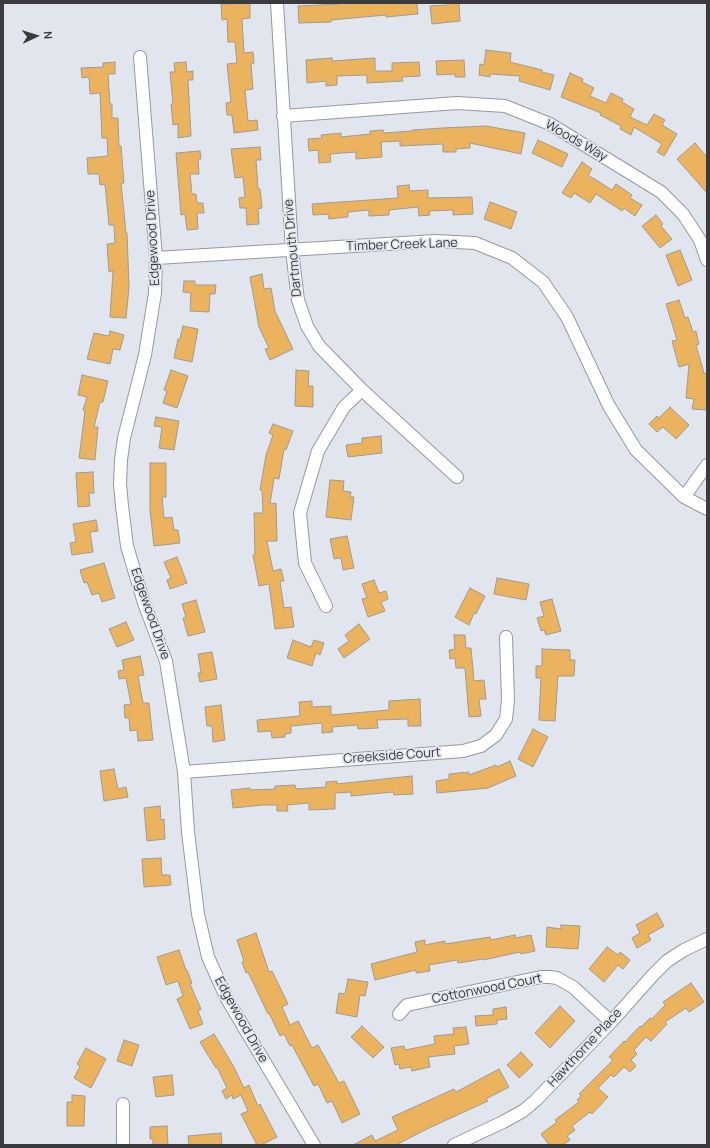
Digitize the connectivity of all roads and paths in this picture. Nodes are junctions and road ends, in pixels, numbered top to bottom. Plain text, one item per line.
1 (277, 3) edge
2 (140, 57) dead end
3 (283, 116) junction
4 (292, 250) junction
5 (156, 258) junction
6 (707, 260) edge
7 (362, 390) junction
8 (707, 465) edge
9 (457, 477) dead end
10 (684, 497) junction
11 (707, 508) edge
12 (326, 606) dead end
13 (506, 637) dead end
14 (184, 772) junction
15 (707, 939) edge
16 (399, 1014) dead end
17 (611, 1022) junction
18 (123, 1104) dead end
19 (123, 1145) edge
20 (314, 1145) edge
21 (454, 1145) edge

1 - 3 street, Dartmouth Drive
2 - 5 street, Edgewood Drive
3 - 4 street, Dartmouth Drive
3 - 6 street, Woods Way
4 - 5 street, Timber Creek Lane
4 - 7 street, Dartmouth Drive
4 - 10 street, Timber Creek Lane
5 - 14 street, Edgewood Drive
7 - 9 street, Dartmouth Drive
7 - 12 street
8 - 10 street
10 - 11 street, Timber Creek Lane
13 - 14 street, Creekside Court
14 - 20 street, Edgewood Drive
15 - 17 street, Hawthorne Place
16 - 17 street, Cottonwood Court
17 - 21 street, Hawthorne Place
18 - 19 street

